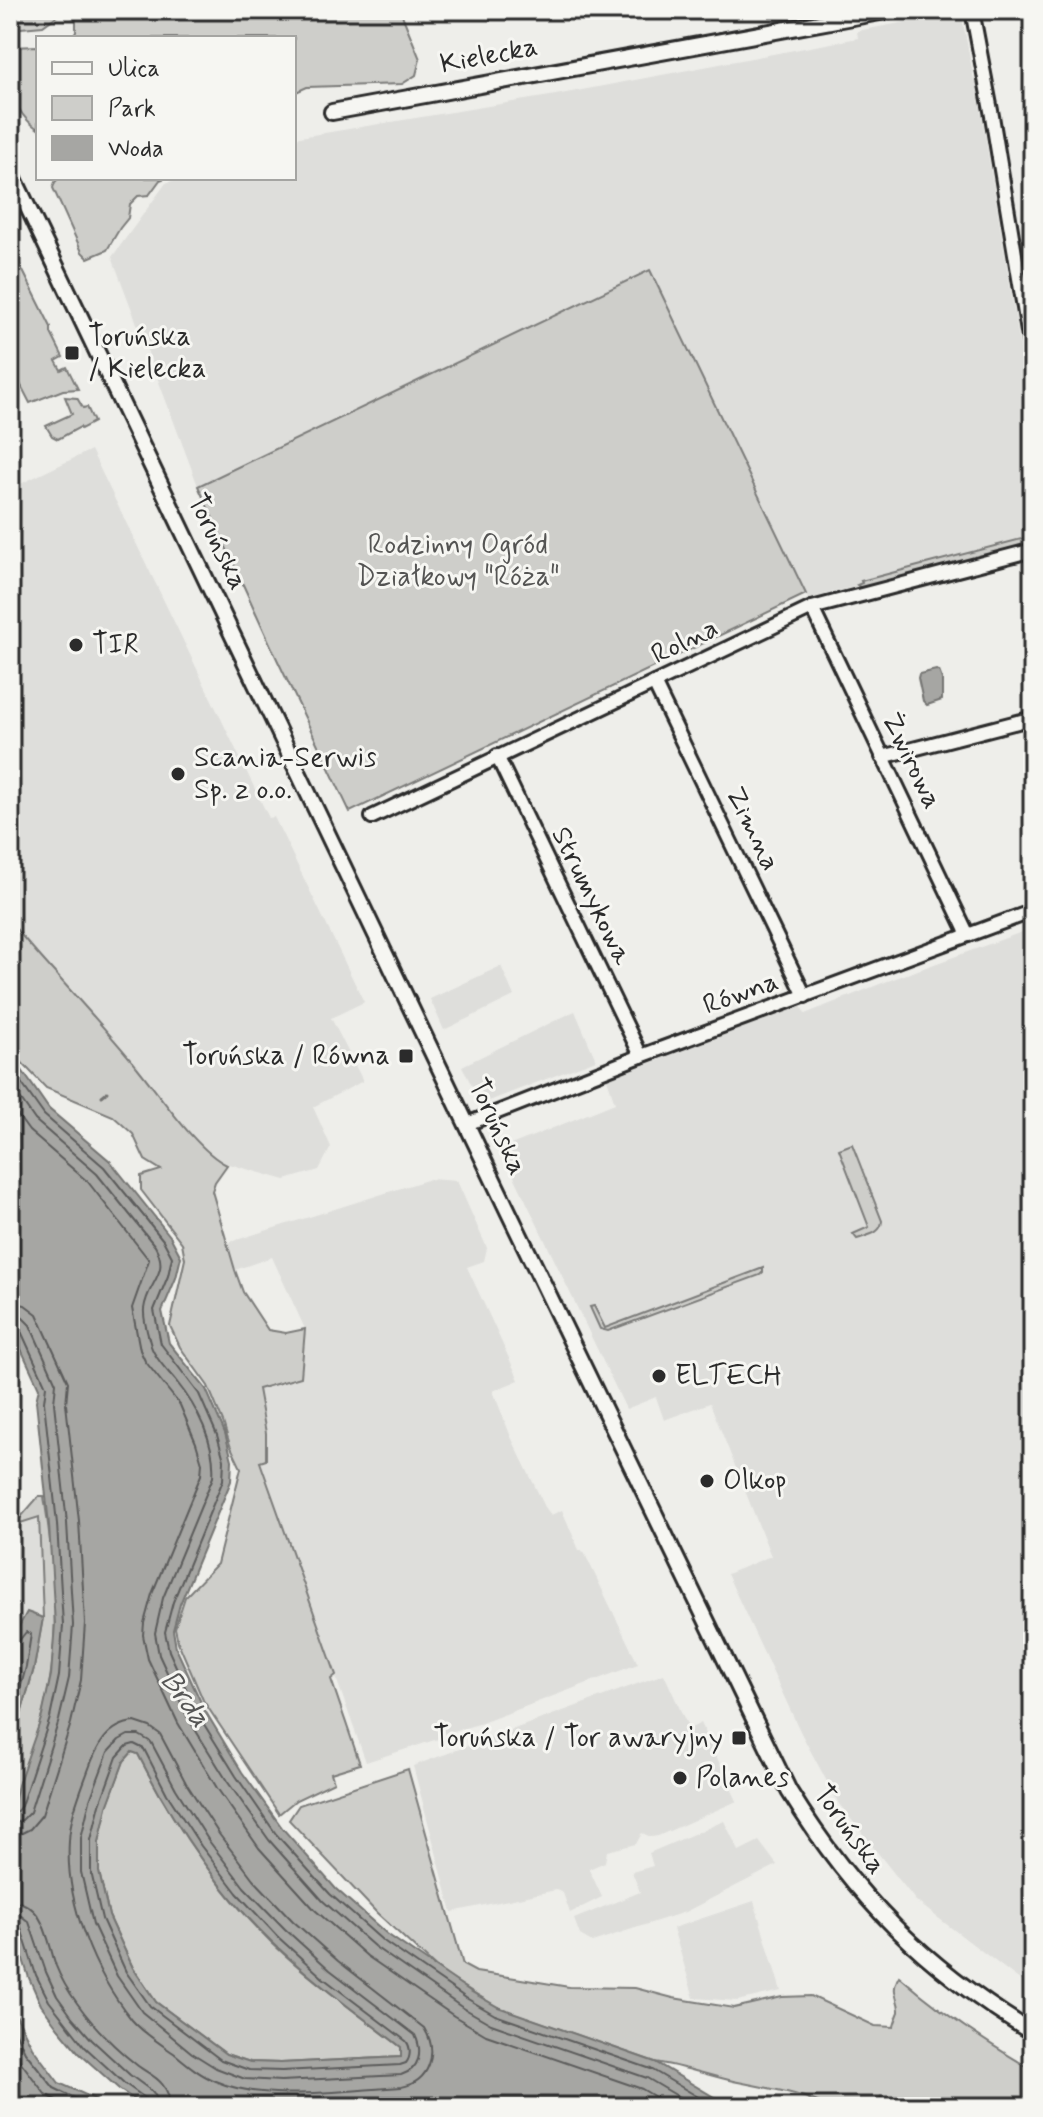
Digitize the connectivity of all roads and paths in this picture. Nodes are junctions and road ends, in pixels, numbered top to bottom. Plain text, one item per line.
1 (891, 10) edge
2 (972, 10) edge
3 (332, 112) dead end
4 (10, 170) edge
5 (1033, 362) edge
6 (1033, 550) edge
7 (812, 608) junction
8 (654, 683) junction
9 (1033, 718) edge
10 (497, 756) junction
11 (882, 757) junction
12 (372, 817) dead end
13 (1033, 911) edge
14 (968, 935) junction
15 (805, 996) junction
16 (641, 1056) junction
17 (467, 1124) junction
18 (1033, 2033) edge

1 - 3 street, Kielecka
2 - 5 street
4 - 17 street, Toruńska
6 - 7 street, Rolna
7 - 8 street, Rolna
7 - 11 street, Żwirowa
8 - 10 street, Rolna
8 - 15 street, Zimna
9 - 11 street
10 - 12 street, Rolna
10 - 16 street, Strumykowa
11 - 14 street, Żwirowa
13 - 14 street, Równa
14 - 15 street, Równa
15 - 16 street, Równa
16 - 17 street, Równa
17 - 18 street, Toruńska

